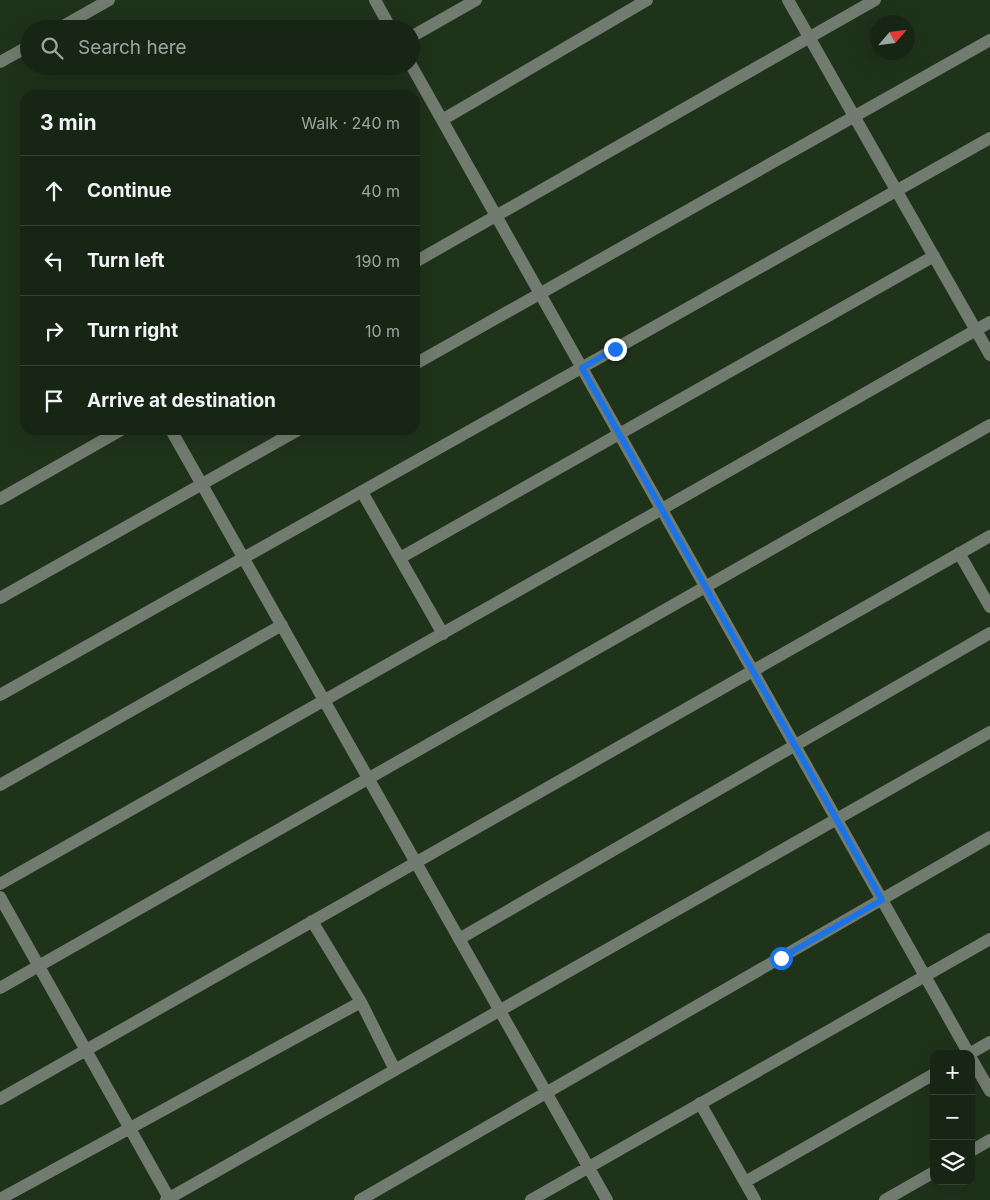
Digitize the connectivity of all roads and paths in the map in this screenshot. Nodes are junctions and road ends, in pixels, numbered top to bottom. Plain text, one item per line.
1 (109, 0) edge
2 (375, 0) edge
3 (476, 0) edge
4 (647, 0) edge
5 (788, 0) edge
6 (875, 0) edge
7 (74, 20) edge
8 (386, 20) edge
9 (420, 32) edge
10 (809, 38) junction
11 (990, 40) edge
12 (20, 51) edge
13 (0, 62) edge
14 (417, 75) edge
15 (855, 117) junction
16 (442, 120) junction
17 (990, 138) edge
18 (896, 191) junction
19 (497, 216) junction
20 (934, 256) junction
21 (420, 259) edge
22 (540, 293) junction
23 (990, 322) edge
24 (976, 330) junction
25 (990, 355) edge
26 (420, 361) edge
27 (582, 368) junction
28 (990, 425) edge
29 (619, 434) junction
30 (113, 435) edge
31 (174, 435) edge
32 (289, 435) edge
33 (202, 484) junction
34 (362, 492) junction
35 (0, 499) edge
36 (662, 509) junction
37 (990, 536) edge
38 (960, 553) junction
39 (244, 558) junction
40 (400, 558) junction
41 (706, 587) junction
42 (0, 598) edge
43 (990, 606) edge
44 (282, 625) junction
45 (990, 632) edge
46 (443, 634) junction
47 (753, 671) junction
48 (0, 695) edge
49 (324, 700) junction
50 (990, 732) edge
51 (795, 745) junction
52 (368, 778) junction
53 (0, 785) edge
54 (837, 819) junction
55 (990, 837) edge
56 (416, 862) junction
57 (0, 884) edge
58 (0, 897) edge
59 (882, 900) junction
60 (312, 921) junction
61 (990, 938) edge
62 (459, 939) junction
63 (38, 966) junction
64 (925, 976) junction
65 (0, 988) edge
66 (361, 1002) junction
67 (500, 1011) junction
68 (990, 1042) edge
69 (86, 1050) junction
70 (967, 1050) edge
71 (975, 1051) edge
72 (975, 1065) edge
73 (395, 1070) junction
74 (930, 1076) edge
75 (990, 1091) edge
76 (546, 1093) junction
77 (0, 1099) edge
78 (700, 1103) junction
79 (130, 1129) junction
80 (990, 1140) edge
81 (975, 1149) edge
82 (588, 1167) junction
83 (930, 1174) edge
84 (745, 1182) junction
85 (0, 1199) edge
86 (168, 1199) edge
87 (360, 1200) edge
88 (531, 1200) edge
89 (607, 1200) edge
90 (755, 1200) edge
91 (885, 1200) edge

1 - 7 street
2 - 8 street
3 - 9 street
4 - 16 street
5 - 10 street
6 - 10 street
10 - 15 street
10 - 19 street
11 - 15 street
12 - 13 street
14 - 16 street
15 - 18 street
15 - 22 street
16 - 19 street
17 - 18 street
18 - 20 street
18 - 27 street
19 - 21 street
19 - 22 street
20 - 24 street
20 - 29 street
22 - 26 street
22 - 27 street
23 - 24 street
24 - 25 street
24 - 36 street
27 - 29 street
27 - 34 street
28 - 41 street
29 - 36 street
29 - 40 street
30 - 35 street
31 - 33 street
32 - 33 street
33 - 39 street
33 - 42 street
34 - 39 street
34 - 40 street
36 - 41 street
36 - 46 street
37 - 38 street
38 - 43 street
38 - 47 street
39 - 44 street
39 - 48 street
40 - 46 street
41 - 47 street
41 - 52 street
44 - 49 street
44 - 53 street
45 - 51 street
46 - 49 street
47 - 51 street
47 - 56 street
49 - 52 street
49 - 57 street
50 - 54 street
51 - 54 street
51 - 62 street
52 - 56 street
52 - 63 street
54 - 59 street
54 - 67 street
55 - 59 street
56 - 60 street
56 - 62 street
58 - 63 street
59 - 64 street
59 - 76 street
60 - 66 street
60 - 69 street
61 - 64 street
62 - 67 street
63 - 65 street
63 - 69 street
64 - 70 street
64 - 78 street
66 - 73 street
66 - 79 street
67 - 73 street
67 - 76 street
68 - 71 street
69 - 77 street
69 - 79 street
72 - 75 street
73 - 86 street
74 - 84 street
76 - 82 street
76 - 87 street
78 - 82 street
78 - 84 street
79 - 85 street
79 - 86 street
80 - 81 street
82 - 88 street
82 - 89 street
83 - 91 street
84 - 90 street

